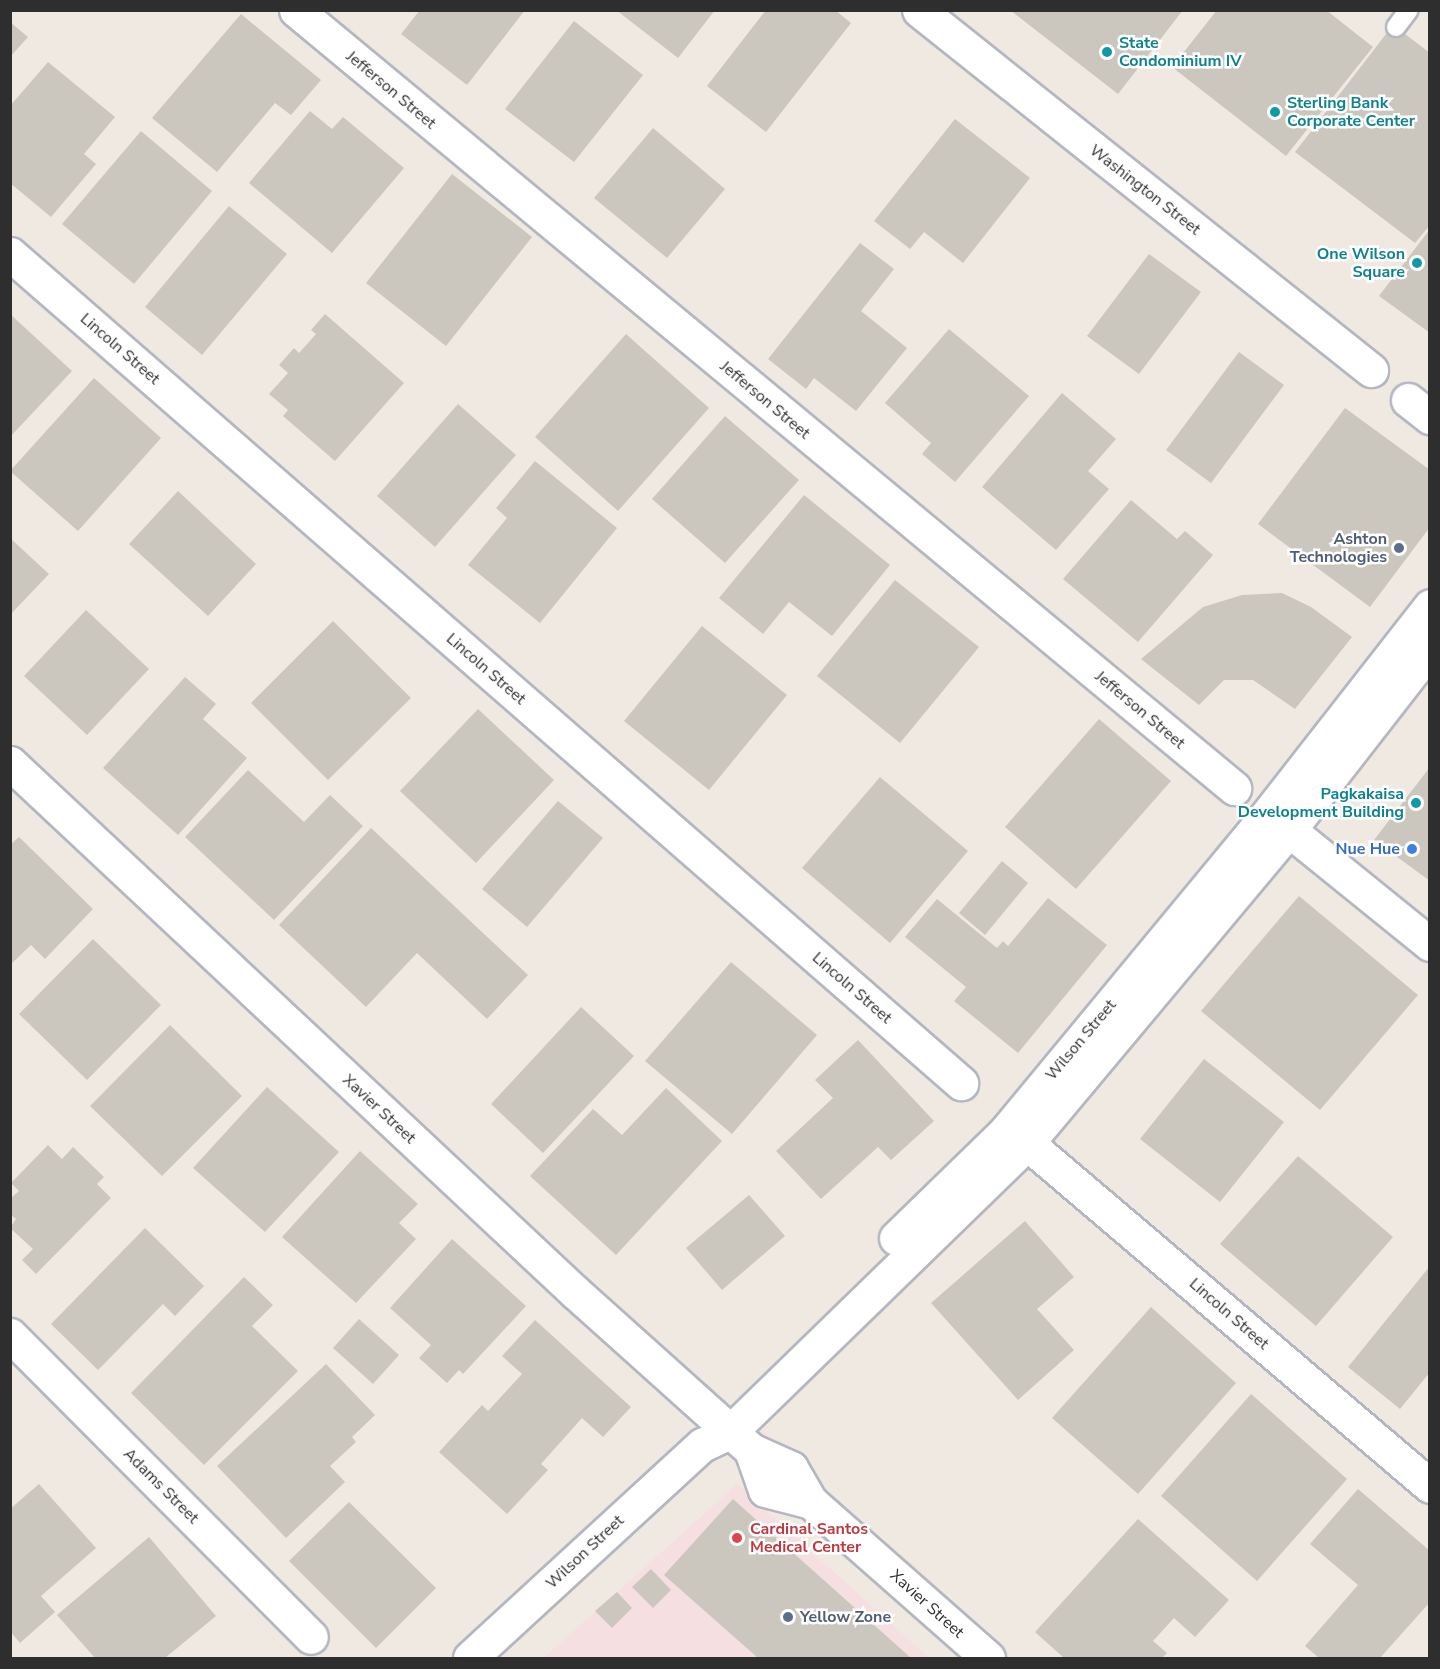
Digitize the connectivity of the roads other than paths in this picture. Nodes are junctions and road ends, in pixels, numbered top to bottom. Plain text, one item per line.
1 (296, 10) edge
2 (919, 10) edge
3 (1409, 10) edge
4 (1396, 27) dead end
5 (10, 254) edge
6 (1371, 370) dead end
7 (1430, 606) edge
8 (1430, 649) edge
9 (10, 763) edge
10 (1234, 788) dead end
11 (1288, 830) junction
12 (1430, 944) edge
13 (961, 1083) dead end
14 (1027, 1143) junction
15 (10, 1335) edge
16 (724, 1436) junction
17 (1430, 1486) edge
18 (311, 1637) dead end
19 (470, 1659) edge
20 (988, 1659) edge

1 - 10 street, Jefferson Street
2 - 6 street, Washington Street
3 - 4 lane
5 - 13 street, Lincoln Street
7 - 16 street, Wilson Street
8 - 11 street, Wilson Street
9 - 16 street, Xavier Street
11 - 12 street
11 - 14 street, Wilson Street
14 - 16 street, Wilson Street
14 - 17 street, Lincoln Street
15 - 18 street, Adams Street
16 - 19 street, Wilson Street
16 - 20 street, Xavier Street

